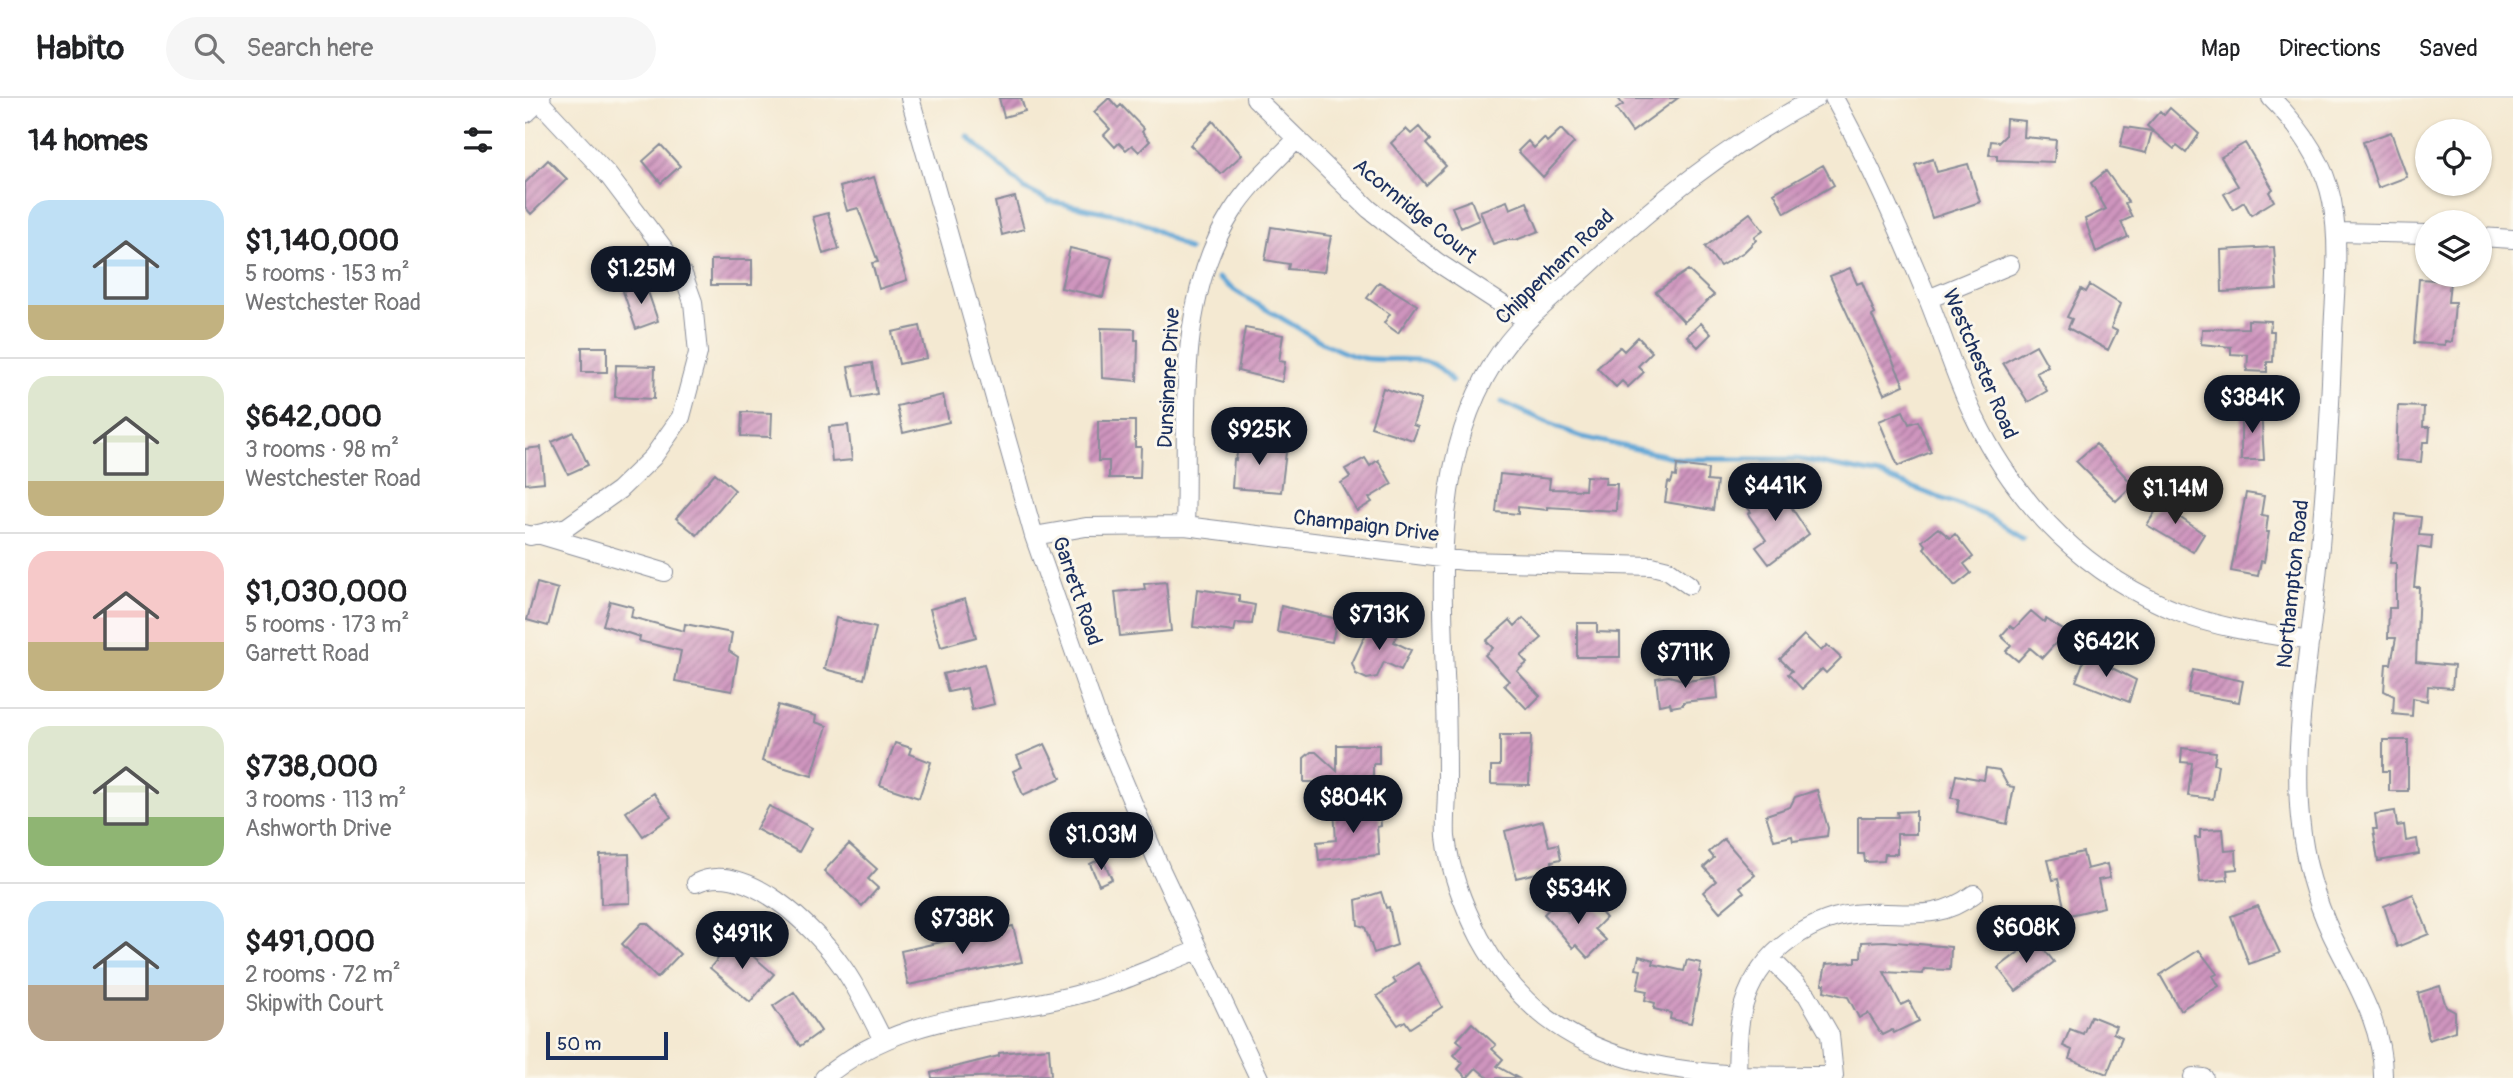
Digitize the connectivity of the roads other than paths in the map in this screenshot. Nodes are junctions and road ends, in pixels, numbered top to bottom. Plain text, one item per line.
1 (910, 98) edge
2 (1255, 98) edge
3 (1816, 98) edge
4 (1834, 98) edge
5 (2271, 98) edge
6 (534, 103) edge
7 (1296, 140) junction
8 (2336, 232) junction
9 (2415, 234) edge
10 (2492, 237) edge
11 (2513, 239) edge
12 (2010, 265) dead end
13 (1928, 299) junction
14 (1526, 320) junction
15 (1185, 526) junction
16 (531, 534) edge
17 (1034, 536) junction
18 (1443, 559) junction
19 (664, 572) dead end
20 (1689, 585) dead end
21 (2310, 640) junction
22 (696, 883) dead end
23 (1974, 894) dead end
24 (1198, 950) junction
25 (1771, 959) junction
26 (883, 1041) junction
27 (1737, 1073) junction
28 (824, 1078) edge
29 (1259, 1078) edge
30 (2383, 1078) edge

1 - 17 street, Garrett Road
2 - 7 street, Acornridge Court
3 - 14 street, Chippenham Road
4 - 13 street, Westchester Road
5 - 8 street, Northampton Road
6 - 16 street
7 - 14 street, Acornridge Court
7 - 15 street, Dunsinane Drive
8 - 9 street
8 - 21 street, Northampton Road
10 - 11 street
12 - 13 street
13 - 21 street, Westchester Road
14 - 18 street, Chippenham Road
15 - 17 street, Champaign Drive
15 - 18 street, Champaign Drive
16 - 19 street
17 - 24 street, Garrett Road
18 - 20 street, Champaign Drive
18 - 27 street, Chippenham Road
21 - 30 street, Northampton Road
22 - 26 street
23 - 25 street
24 - 26 street
24 - 29 street, Garrett Road
25 - 27 street
25 - 27 street, Chippenham Road
26 - 28 street

